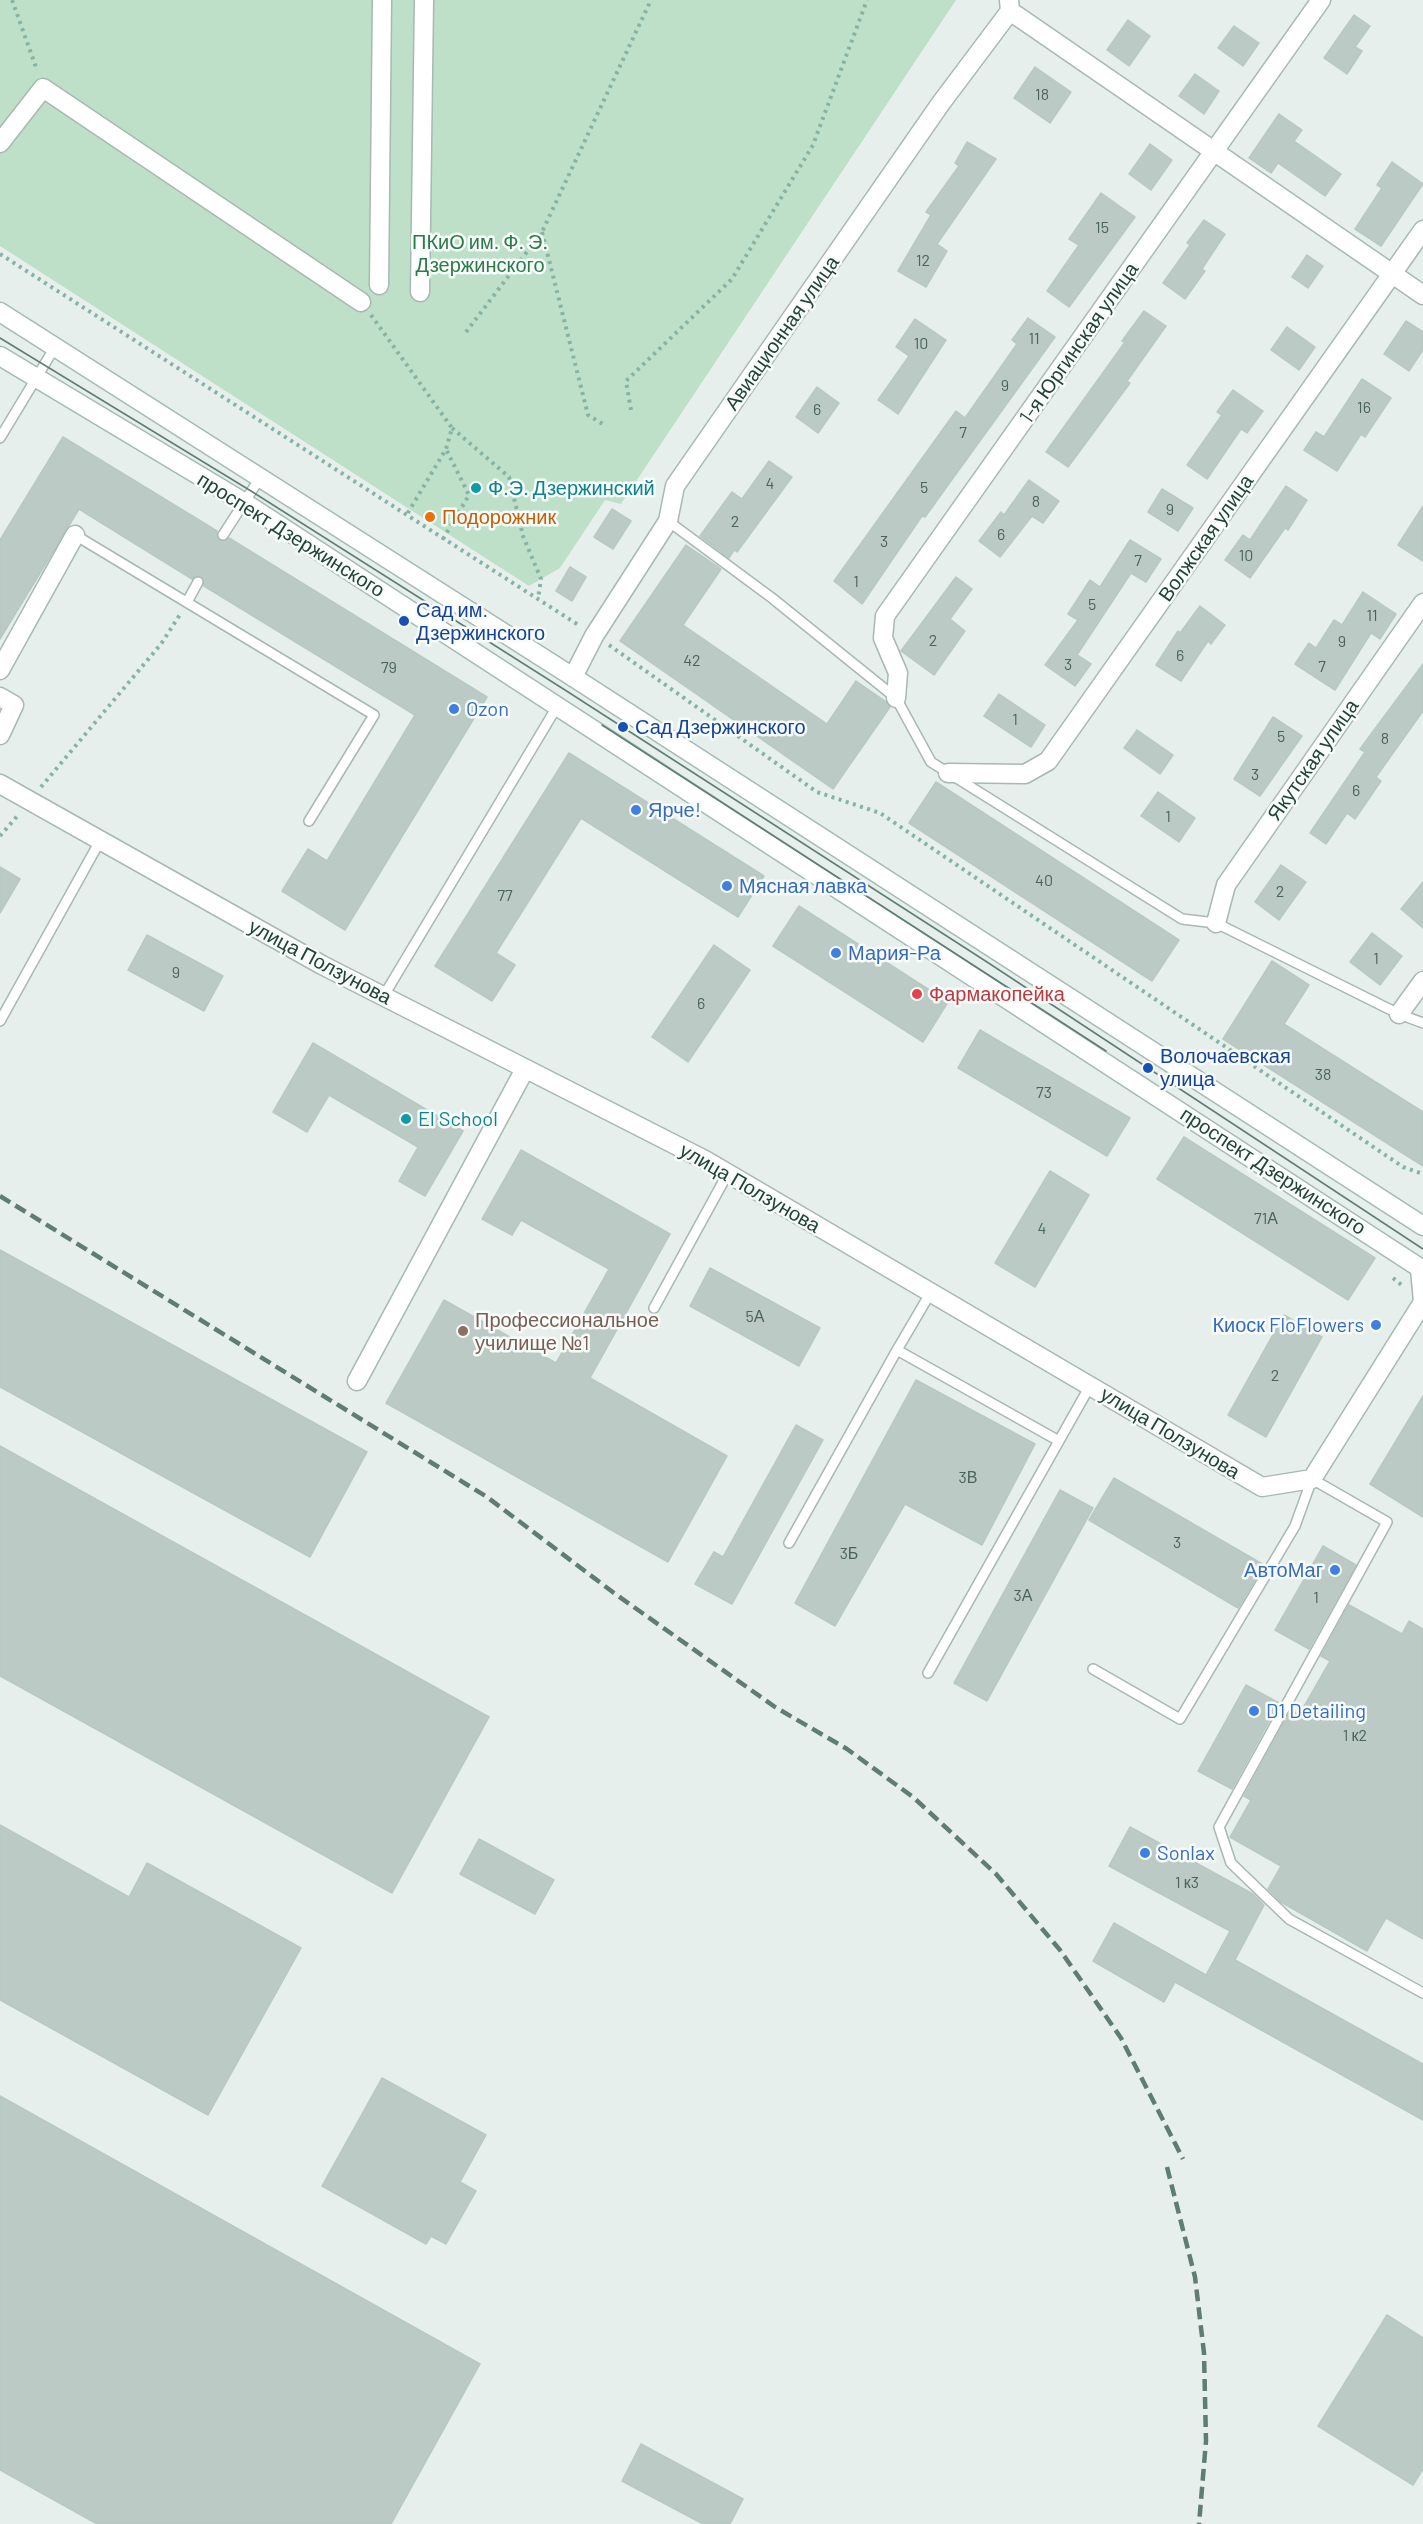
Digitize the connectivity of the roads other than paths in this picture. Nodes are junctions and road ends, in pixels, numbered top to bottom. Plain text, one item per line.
1 (382, 0) edge
2 (424, 0) edge
3 (1321, 0) edge
4 (1010, 6) edge
5 (0, 143) edge
6 (1216, 150) junction
7 (1423, 230) edge
8 (1393, 274) junction
9 (379, 285) dead end
10 (420, 291) dead end
11 (1423, 295) edge
12 (361, 302) road end
13 (0, 312) edge
14 (55, 347) junction
15 (0, 356) edge
16 (36, 379) junction
17 (0, 438) edge
18 (260, 478) junction
19 (245, 503) junction
20 (669, 521) junction
21 (75, 535) joint
22 (224, 535) dead end
23 (198, 582) dead end
24 (187, 602) junction
25 (1423, 603) edge
26 (0, 670) edge
27 (573, 677) junction
28 (0, 697) edge
29 (896, 698) junction
30 (558, 705) junction
31 (0, 735) edge
32 (948, 772) junction
33 (0, 784) edge
34 (309, 821) dead end
35 (100, 841) junction
36 (1215, 923) junction
37 (1423, 981) edge
38 (383, 997) junction
39 (1399, 1014) junction
40 (0, 1021) edge
41 (1423, 1023) edge
42 (525, 1069) junction
43 (728, 1173) junction
44 (1423, 1226) edge
45 (1422, 1268) edge
46 (931, 1292) junction
47 (1423, 1302) edge
48 (654, 1308) dead end
49 (897, 1350) junction
50 (357, 1381) dead end
51 (1090, 1386) junction
52 (1059, 1441) junction
53 (1312, 1479) junction
54 (789, 1543) dead end
55 (1093, 1669) dead end
56 (928, 1673) dead end
57 (1423, 1993) edge

1 - 9 street
2 - 10 street
3 - 6 street, 1-я Юргинская улица
4 - 6 street
4 - 20 street, Авиационная улица
5 - 12 street
6 - 8 street
6 - 29 street, 1-я Юргинская улица
7 - 8 street, Волжская улица
8 - 11 street
8 - 32 street, Волжская улица
13 - 14 street, проспект Дзержинского
14 - 16 lane
14 - 18 street, проспект Дзержинского
15 - 16 street, проспект Дзержинского
16 - 17 lane
16 - 19 street, проспект Дзержинского
18 - 19 lane
18 - 27 street, проспект Дзержинского
19 - 22 lane
19 - 30 street, проспект Дзержинского
20 - 27 street, Авиационная улица
20 - 29 lane
21 - 24 lane
21 - 26 street
23 - 24 lane
24 - 34 lane
25 - 36 street, Якутская улица
27 - 30 street, Авиационная улица
27 - 44 street, проспект Дзержинского
28 - 31 street
29 - 32 lane
30 - 38 lane
30 - 45 street, проспект Дзержинского
32 - 36 lane
33 - 35 street, улица Ползунова
35 - 38 street, улица Ползунова
35 - 40 lane
36 - 39 lane
37 - 39 street
38 - 42 street, улица Ползунова
39 - 41 lane
42 - 43 street, улица Ползунова
42 - 50 street
43 - 46 street, улица Ползунова
43 - 48 lane
45 - 47 street
46 - 49 lane
46 - 51 street, улица Ползунова
47 - 53 street
49 - 52 lane
49 - 54 lane
51 - 52 lane
51 - 53 street, улица Ползунова
52 - 56 lane
53 - 55 lane
53 - 57 lane

